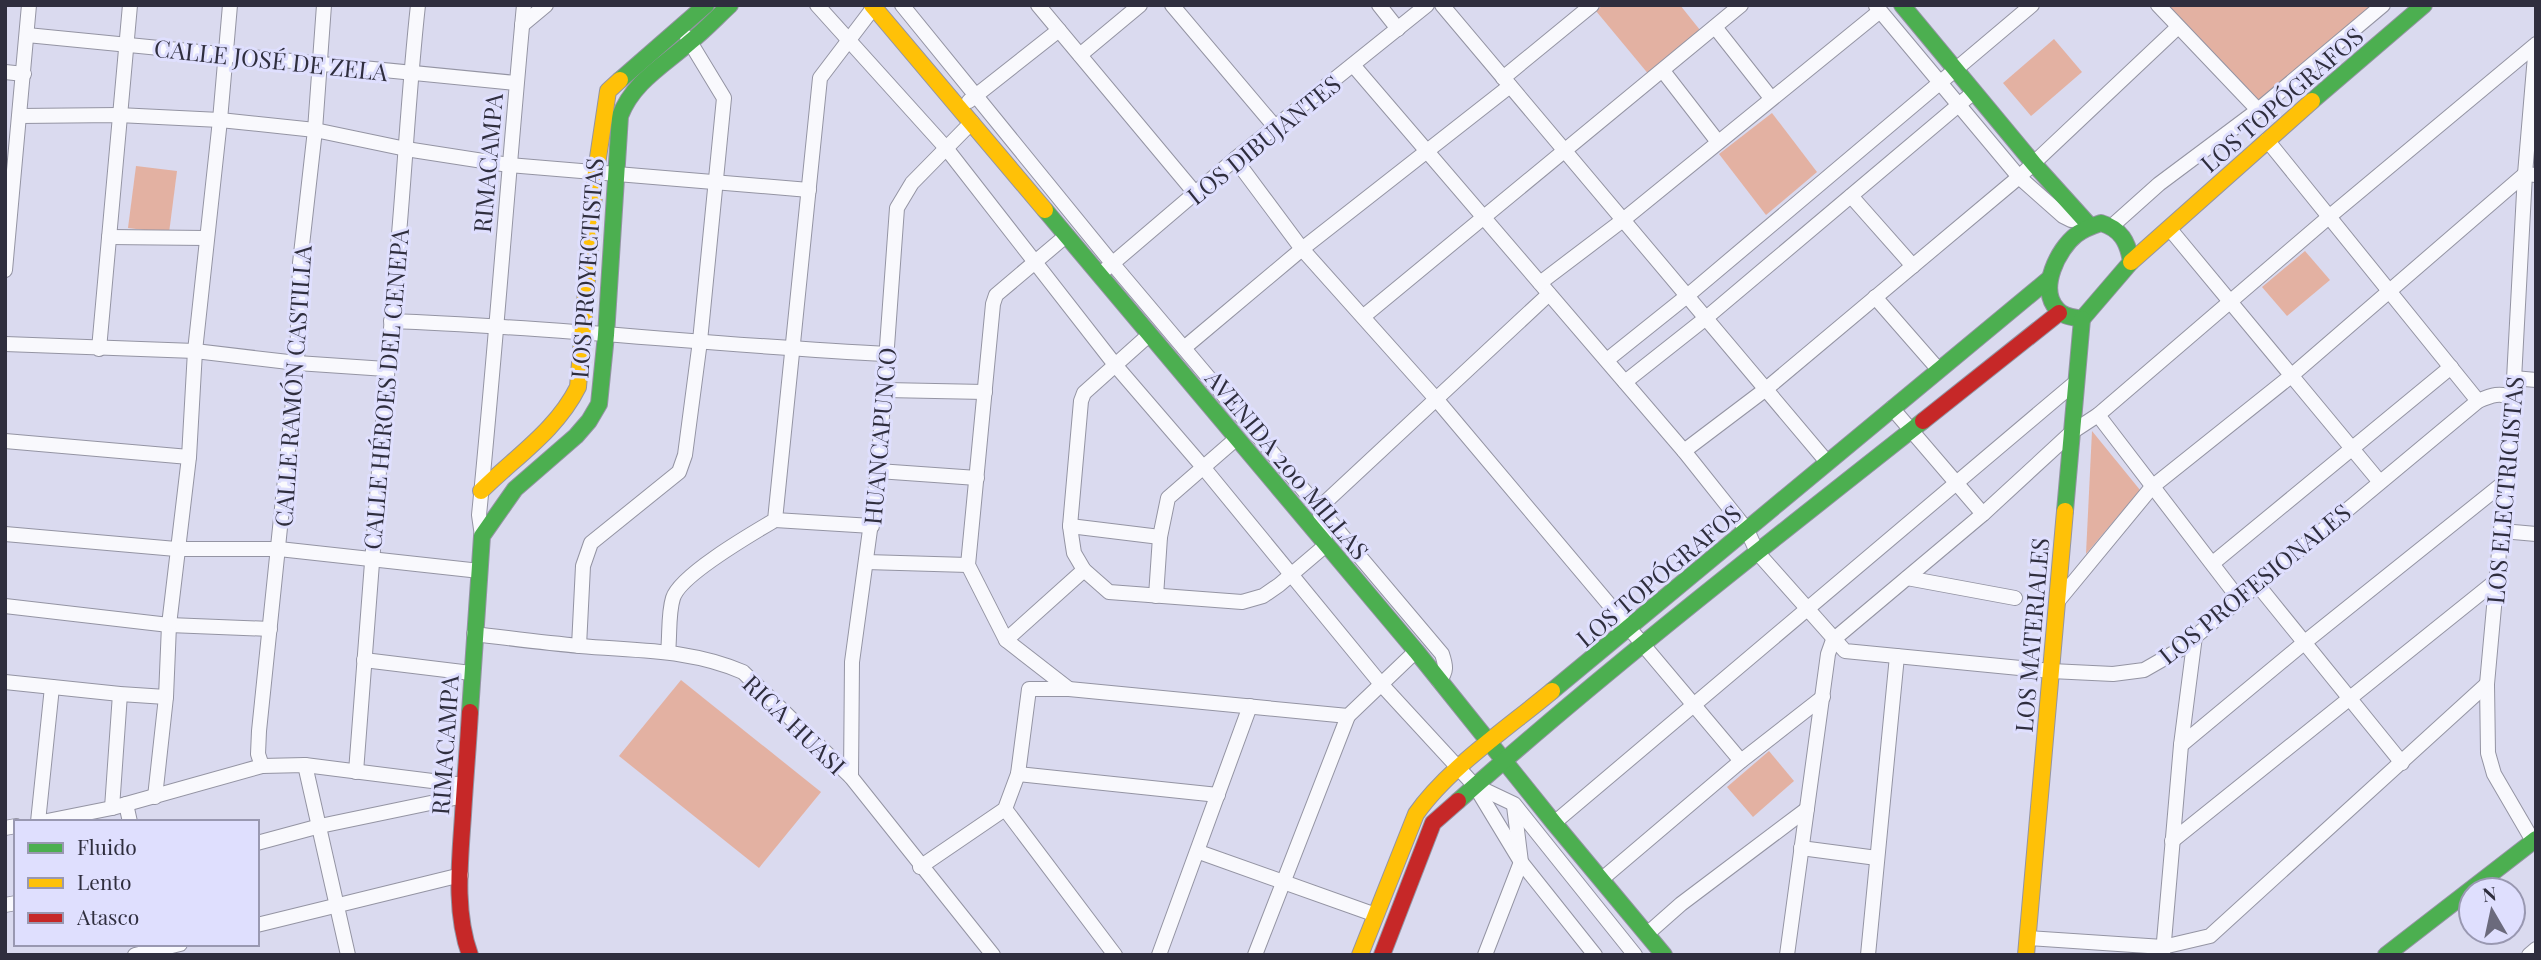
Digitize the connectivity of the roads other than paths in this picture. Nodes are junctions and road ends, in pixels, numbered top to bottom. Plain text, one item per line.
1 (29, 5) edge
2 (130, 5) edge
3 (230, 5) edge
4 (324, 5) edge
5 (418, 5) edge
6 (524, 5) edge
7 (545, 5) edge
8 (706, 5) edge
9 (730, 5) edge
10 (817, 5) edge
11 (902, 5) edge
12 (1038, 5) edge
13 (1140, 5) edge
14 (1172, 5) edge
15 (1379, 5) edge
16 (1427, 5) edge
17 (1442, 5) edge
18 (1592, 5) edge
19 (1741, 5) edge
20 (1902, 5) edge
21 (2032, 5) edge
22 (2158, 5) edge
23 (2383, 5) edge
24 (2424, 5) edge
25 (873, 6) edge
26 (1878, 8) edge
27 (522, 25) junction
28 (681, 27) junction
29 (1715, 27) junction
30 (2178, 27) junction
31 (1398, 29) junction
32 (1059, 30) junction
33 (27, 35) junction
34 (849, 39) junction
35 (691, 42) junction
36 (125, 45) junction
37 (2535, 45) edge
38 (225, 55) junction
39 (1080, 55) junction
40 (318, 64) junction
41 (1353, 65) junction
42 (1956, 70) junction
43 (1663, 71) junction
44 (5, 72) edge
45 (411, 73) junction
46 (24, 74) junction
47 (1506, 82) junction
48 (516, 83) junction
49 (1941, 83) junction
50 (1974, 92) junction
51 (975, 96) junction
52 (1771, 99) junction
53 (1959, 105) junction
54 (960, 108) junction
55 (2258, 110) junction
56 (118, 115) junction
57 (20, 116) junction
58 (220, 120) junction
59 (972, 122) junction
60 (1276, 128) junction
61 (314, 130) junction
62 (2267, 140) junction
63 (1718, 142) junction
64 (946, 148) junction
65 (407, 149) junction
66 (1427, 152) junction
67 (1566, 152) junction
68 (1235, 159) junction
69 (10, 163) edge
70 (509, 164) junction
71 (2034, 164) junction
72 (596, 171) junction
73 (616, 172) junction
74 (2530, 174) edge
75 (2020, 177) junction
76 (717, 181) junction
77 (809, 190) junction
78 (1195, 193) junction
79 (1851, 196) junction
80 (2330, 216) junction
81 (1484, 218) junction
82 (1623, 220) junction
83 (2087, 222) junction
84 (2169, 228) junction
85 (2116, 229) junction
86 (1067, 235) junction
87 (109, 237) junction
88 (206, 238) junction
89 (1302, 249) junction
90 (1033, 262) junction
91 (2131, 262) junction
92 (1913, 266) junction
93 (1106, 269) junction
94 (5, 270) edge
95 (2049, 279) junction
96 (1545, 288) junction
97 (2390, 291) junction
98 (1687, 296) junction
99 (1875, 298) junction
100 (2229, 303) junction
101 (2059, 313) junction
102 (1364, 316) junction
103 (1706, 318) junction
104 (2082, 319) junction
105 (391, 321) junction
106 (498, 325) junction
107 (583, 333) junction
108 (1150, 334) junction
109 (606, 335) junction
110 (700, 341) junction
111 (5, 344) edge
112 (1184, 348) junction
113 (99, 349) junction
114 (792, 349) junction
115 (195, 351) junction
116 (887, 354) junction
117 (1606, 360) junction
118 (297, 363) junction
119 (1116, 366) junction
120 (2451, 367) junction
121 (386, 369) junction
122 (1938, 369) junction
123 (2291, 376) junction
124 (2514, 378) junction
125 (2536, 380) edge
126 (2077, 381) junction
127 (1625, 382) junction
128 (1766, 389) junction
129 (885, 390) junction
130 (985, 392) junction
131 (2513, 398) junction
132 (1437, 400) junction
133 (2478, 401) junction
134 (1892, 408) junction
135 (2098, 415) junction
136 (1911, 430) junction
137 (2072, 432) junction
138 (1237, 438) junction
139 (5, 441) edge
140 (2353, 450) junction
141 (1685, 451) junction
142 (189, 457) junction
143 (1828, 462) junction
144 (1203, 467) junction
145 (878, 471) junction
146 (977, 478) junction
147 (2379, 481) junction
148 (2506, 481) junction
149 (1956, 483) junction
150 (2152, 487) junction
151 (481, 491) junction
152 (1319, 508) junction
153 (1983, 513) junction
154 (775, 520) junction
155 (872, 526) junction
156 (1070, 526) junction
157 (1747, 530) junction
158 (2502, 531) junction
159 (5, 534) edge
160 (2536, 534) edge
161 (482, 536) junction
162 (1160, 537) junction
163 (1326, 545) junction
164 (176, 549) junction
165 (279, 549) junction
166 (1757, 552) junction
167 (370, 560) junction
168 (866, 562) junction
169 (2213, 563) junction
170 (968, 565) junction
171 (1084, 570) junction
172 (480, 571) junction
173 (1292, 576) junction
174 (1907, 578) junction
175 (2497, 580) junction
176 (2257, 584) junction
177 (1156, 596) junction
178 (2015, 598) dead end
179 (2239, 599) junction
180 (2058, 601) junction
181 (5, 606) edge
182 (1806, 610) junction
183 (169, 625) junction
184 (1629, 628) junction
185 (270, 629) junction
186 (474, 634) junction
187 (2195, 636) junction
188 (1006, 639) junction
189 (1833, 640) junction
190 (2305, 642) junction
191 (1644, 645) junction
192 (579, 646) junction
193 (1416, 651) junction
194 (668, 652) junction
195 (1897, 656) junction
196 (364, 660) junction
197 (2051, 671) junction
198 (471, 673) junction
199 (1439, 681) junction
200 (5, 682) edge
201 (1381, 684) junction
202 (2487, 684) junction
203 (52, 687) junction
204 (1069, 689) junction
205 (120, 694) junction
206 (166, 697) junction
207 (1823, 697) junction
208 (2350, 698) junction
209 (1694, 704) junction
210 (1250, 706) junction
211 (1348, 716) junction
212 (1492, 744) junction
213 (2181, 745) junction
214 (1504, 760) junction
215 (1741, 761) junction
216 (2402, 763) junction
217 (305, 765) junction
218 (262, 766) junction
219 (1458, 769) junction
220 (356, 772) junction
221 (1018, 774) junction
222 (851, 777) junction
223 (1475, 786) junction
224 (464, 791) junction
225 (1531, 794) junction
226 (1217, 796) junction
227 (155, 797) junction
228 (1514, 804) junction
229 (119, 806) junction
230 (1005, 809) junction
231 (1807, 809) junction
232 (40, 820) edge
233 (50, 820) edge
234 (129, 820) edge
235 (1553, 823) junction
236 (320, 825) junction
237 (2534, 840) edge
238 (259, 841) edge
239 (2172, 841) junction
240 (1801, 848) junction
241 (1199, 852) junction
242 (1877, 858) junction
243 (1521, 862) junction
244 (920, 867) junction
245 (461, 875) junction
246 (1602, 879) junction
247 (1282, 882) junction
248 (338, 905) junction
249 (1376, 915) junction
250 (259, 925) edge
251 (1647, 934) junction
252 (2027, 946) edge
253 (163, 949) edge
254 (2536, 949) edge
255 (2163, 951) edge
256 (463, 954) edge
257 (135, 955) edge
258 (348, 955) edge
259 (993, 955) edge
260 (1115, 955) edge
261 (1159, 955) edge
262 (1255, 955) edge
263 (1360, 955) edge
264 (1382, 955) edge
265 (1485, 955) edge
266 (1595, 955) edge
267 (1635, 955) edge
268 (1664, 955) edge
269 (1787, 955) edge
270 (1868, 955) edge
271 (2386, 955) edge
272 (2529, 955) edge

1 - 33 street
2 - 36 street
3 - 38 street
4 - 40 street, CALLE RAMÓN CASTILLA
5 - 45 street, CALLE HÉROES DEL CENEPA
6 - 27 street, RIMACAMPA
7 - 27 street
8 - 28 main road
9 - 35 main road, LOS PROYECTISTAS
10 - 34 street
11 - 51 street
12 - 32 street
13 - 39 street
14 - 60 street
15 - 31 street
16 - 31 street, LOS DIBUJANTES
17 - 47 street
18 - 47 street
19 - 29 street
20 - 42 main road
21 - 42 street
22 - 30 street
23 - 55 street
24 - 62 main road, LOS TOPÓGRAFOS
25 - 34 street
25 - 54 main road, AVENIDA 200 MILLAS
26 - 49 street
26 - 52 street
27 - 48 street, RIMACAMPA
28 - 35 street
28 - 72 main road
29 - 43 street
29 - 52 street
30 - 55 street
30 - 71 street
31 - 41 street, LOS DIBUJANTES
32 - 39 street
32 - 51 street
33 - 36 street, CALLE JOSÉ DE ZELA
33 - 46 street
34 - 64 street
34 - 77 street
35 - 73 main road, LOS PROYECTISTAS
35 - 76 street
36 - 38 street, CALLE JOSÉ DE ZELA
36 - 56 street
37 - 74 street, LOS ELECTRICISTAS
37 - 80 street
38 - 40 street, CALLE JOSÉ DE ZELA
38 - 58 street
39 - 78 street
40 - 45 street, CALLE JOSÉ DE ZELA
40 - 61 street, CALLE RAMÓN CASTILLA
41 - 60 street, LOS DIBUJANTES
41 - 66 street
42 - 49 street
42 - 50 main road
43 - 63 street
43 - 67 street
44 - 46 street
45 - 48 street, CALLE JOSÉ DE ZELA
45 - 65 street, CALLE HÉROES DEL CENEPA
46 - 57 street
47 - 66 street
47 - 67 street
48 - 70 street, RIMACAMPA
49 - 53 street
49 - 98 street
50 - 53 street
50 - 71 main road
51 - 54 street
51 - 93 street
52 - 63 street
53 - 75 street
53 - 79 street
54 - 59 main road, AVENIDA 200 MILLAS
55 - 85 street
56 - 57 street
56 - 58 street
56 - 87 street
57 - 69 street
58 - 61 street
58 - 88 street
59 - 64 street, HUANCAPUNCO
59 - 86 main road, AVENIDA 200 MILLAS
60 - 68 street, LOS DIBUJANTES
61 - 65 street
61 - 118 street, CALLE RAMÓN CASTILLA
62 - 80 street
62 - 84 main road, LOS TOPÓGRAFOS
63 - 82 street
64 - 90 street
64 - 116 street, HUANCAPUNCO
65 - 70 street
65 - 105 street, CALLE HÉROES DEL CENEPA
66 - 81 street
66 - 89 street
67 - 81 street
67 - 82 street
68 - 78 street, LOS DIBUJANTES
68 - 89 street
69 - 94 street
70 - 72 street
70 - 106 street, RIMACAMPA
71 - 75 street
71 - 83 main road
72 - 73 street
72 - 107 main road
73 - 76 street
73 - 109 main road, LOS PROYECTISTAS
74 - 97 street
74 - 124 street, LOS ELECTRICISTAS
75 - 83 street
75 - 92 street
76 - 77 street
76 - 110 street
77 - 114 street
78 - 93 street, LOS DIBUJANTES
79 - 92 street
79 - 103 street
80 - 97 street
80 - 100 street
81 - 96 street
81 - 102 street
82 - 96 street
82 - 98 street
83 - 85 main road
83 - 95 main road
84 - 85 main road
84 - 91 main road, LOS TOPÓGRAFOS
84 - 100 street
85 - 91 main road
86 - 90 street
86 - 93 main road, AVENIDA 200 MILLAS
87 - 88 street
87 - 113 street
88 - 115 street
89 - 102 street
89 - 112 street
90 - 119 street
90 - 130 street
91 - 104 main road
92 - 99 street
93 - 108 main road, AVENIDA 200 MILLAS
93 - 112 street
95 - 101 main road
95 - 122 main road, LOS TOPÓGRAFOS
96 - 117 street
96 - 132 street
97 - 120 street
97 - 123 street
98 - 103 street
98 - 117 street
99 - 122 street
99 - 128 street
100 - 123 street
100 - 135 street
101 - 104 main road
101 - 136 main road, LOS TOPÓGRAFOS
102 - 132 street
103 - 127 street
103 - 128 street
104 - 126 main road, LOS MATERIALES
105 - 106 street
105 - 121 street, CALLE HÉROES DEL CENEPA
106 - 107 street
106 - 151 street, RIMACAMPA
107 - 109 street
107 - 151 main road
108 - 119 street
108 - 138 main road, AVENIDA 200 MILLAS
109 - 110 street
109 - 161 main road, LOS PROYECTISTAS
110 - 114 street
110 - 192 street
111 - 113 street
112 - 152 street
113 - 115 street
114 - 116 street
114 - 154 street
115 - 118 street
115 - 142 street
116 - 129 street, HUANCAPUNCO
117 - 127 street
118 - 121 street
118 - 165 street, CALLE RAMÓN CASTILLA
119 - 144 street
119 - 156 street
120 - 133 street
120 - 140 street
121 - 167 street, CALLE HÉROES DEL CENEPA
122 - 134 main road, LOS TOPÓGRAFOS
123 - 140 street
123 - 150 street
124 - 125 street
124 - 131 street, LOS ELECTRICISTAS
126 - 137 main road, LOS MATERIALES
126 - 149 street
127 - 141 street
128 - 141 street
128 - 143 street
129 - 130 street
129 - 145 street, HUANCAPUNCO
130 - 146 street
131 - 133 street
131 - 148 street, LOS ELECTRICISTAS
132 - 152 street
132 - 184 street
133 - 147 street, LOS PROFESIONALES
134 - 136 street
134 - 143 main road, LOS TOPÓGRAFOS
135 - 137 street
135 - 150 street
136 - 149 street
136 - 166 main road, LOS TOPÓGRAFOS
137 - 153 street
137 - 180 main road, LOS MATERIALES
138 - 144 street
138 - 163 main road, AVENIDA 200 MILLAS
139 - 142 street
140 - 147 street
140 - 169 street
141 - 157 street
142 - 164 street
143 - 157 main road, LOS TOPÓGRAFOS
144 - 162 street
144 - 173 street
145 - 146 street
145 - 155 street, HUANCAPUNCO
146 - 170 street
147 - 176 street, LOS PROFESIONALES
148 - 158 street, LOS ELECTRICISTAS
148 - 190 street
149 - 153 street
149 - 182 street
150 - 169 street
150 - 180 street
151 - 161 street, RIMACAMPA
152 - 163 street
152 - 199 street
153 - 174 street
154 - 155 street
154 - 194 street
155 - 168 street, HUANCAPUNCO
156 - 162 street
156 - 171 street
157 - 166 street
157 - 184 main road, LOS TOPÓGRAFOS
158 - 160 street
158 - 175 street, LOS ELECTRICISTAS
159 - 164 street
161 - 172 main road, RIMACAMPA
162 - 177 street
163 - 173 street
163 - 193 main road, AVENIDA 200 MILLAS
164 - 165 street
164 - 183 street
165 - 167 street
165 - 185 street, CALLE RAMÓN CASTILLA
166 - 182 street
166 - 191 main road, LOS TOPÓGRAFOS
167 - 172 street
167 - 196 street, CALLE HÉROES DEL CENEPA
168 - 170 street
168 - 222 street, HUANCAPUNCO
169 - 179 street
170 - 188 street
171 - 177 street
171 - 188 street
172 - 186 main road, RIMACAMPA
173 - 177 street
173 - 201 street
174 - 178 street
174 - 189 street
175 - 202 street, LOS ELECTRICISTAS
175 - 208 street
176 - 179 street, LOS PROFESIONALES
176 - 190 street
179 - 187 street, LOS PROFESIONALES
180 - 197 main road, LOS MATERIALES
181 - 183 street
182 - 189 street
182 - 209 street
183 - 185 street
183 - 206 street
184 - 191 street
184 - 212 main road, LOS TOPÓGRAFOS
185 - 218 street, CALLE RAMÓN CASTILLA
186 - 192 street, RICA HUASI
186 - 198 main road, RIMACAMPA
187 - 197 street, LOS PROFESIONALES
187 - 213 street
188 - 204 street
189 - 195 street, LOS PROFESIONALES
189 - 207 street
190 - 208 street
190 - 213 street
191 - 209 street
191 - 214 main road, LOS TOPÓGRAFOS
192 - 194 street, RICA HUASI
193 - 199 main road, AVENIDA 200 MILLAS
193 - 201 street
194 - 222 street, RICA HUASI
195 - 197 street, LOS PROFESIONALES
195 - 242 street
196 - 198 street
196 - 220 street, CALLE HÉROES DEL CENEPA
197 - 252 main road, LOS MATERIALES
198 - 224 main road, RIMACAMPA
199 - 212 main road, AVENIDA 200 MILLAS
200 - 203 street
201 - 211 street
201 - 219 street
202 - 216 street
202 - 237 street, LOS ELECTRICISTAS
203 - 205 street
203 - 232 street
204 - 210 street
204 - 221 street
205 - 206 street
205 - 229 street
206 - 227 street
207 - 215 street
207 - 231 street
208 - 216 street
208 - 239 street
209 - 215 street
209 - 235 street
210 - 211 street
210 - 226 street
211 - 247 street
212 - 214 main road, AVENIDA 200 MILLAS
212 - 219 main road, LOS TOPÓGRAFOS
213 - 239 street
214 - 223 main road, LOS TOPÓGRAFOS
214 - 225 main road, AVENIDA 200 MILLAS
215 - 246 street
216 - 255 street
217 - 218 street
217 - 220 street
217 - 236 street
218 - 227 street
219 - 223 street
219 - 249 main road, LOS TOPÓGRAFOS
220 - 224 street
221 - 226 street
221 - 230 street
222 - 244 street, RICA HUASI
223 - 228 street
223 - 243 street
223 - 264 main road, LOS TOPÓGRAFOS
224 - 236 street
224 - 245 main road, RIMACAMPA
225 - 228 street
225 - 235 main road, AVENIDA 200 MILLAS
226 - 241 street
227 - 229 street
228 - 243 street
228 - 267 street
229 - 233 street
229 - 234 street
230 - 244 street
230 - 260 street
231 - 240 street
231 - 251 street
235 - 246 main road, AVENIDA 200 MILLAS
236 - 238 street
236 - 248 street
237 - 271 main road
239 - 255 street
240 - 242 street
240 - 269 street
241 - 247 street
241 - 261 street
242 - 270 street
243 - 265 street
243 - 266 street
244 - 259 street, RICA HUASI
245 - 248 street
245 - 256 main road, RIMACAMPA
246 - 251 main road, AVENIDA 200 MILLAS
247 - 249 street
247 - 262 street
248 - 250 street
248 - 258 street
249 - 263 main road, LOS TOPÓGRAFOS
251 - 268 main road, AVENIDA 200 MILLAS
252 - 255 street
253 - 257 street
254 - 272 street

